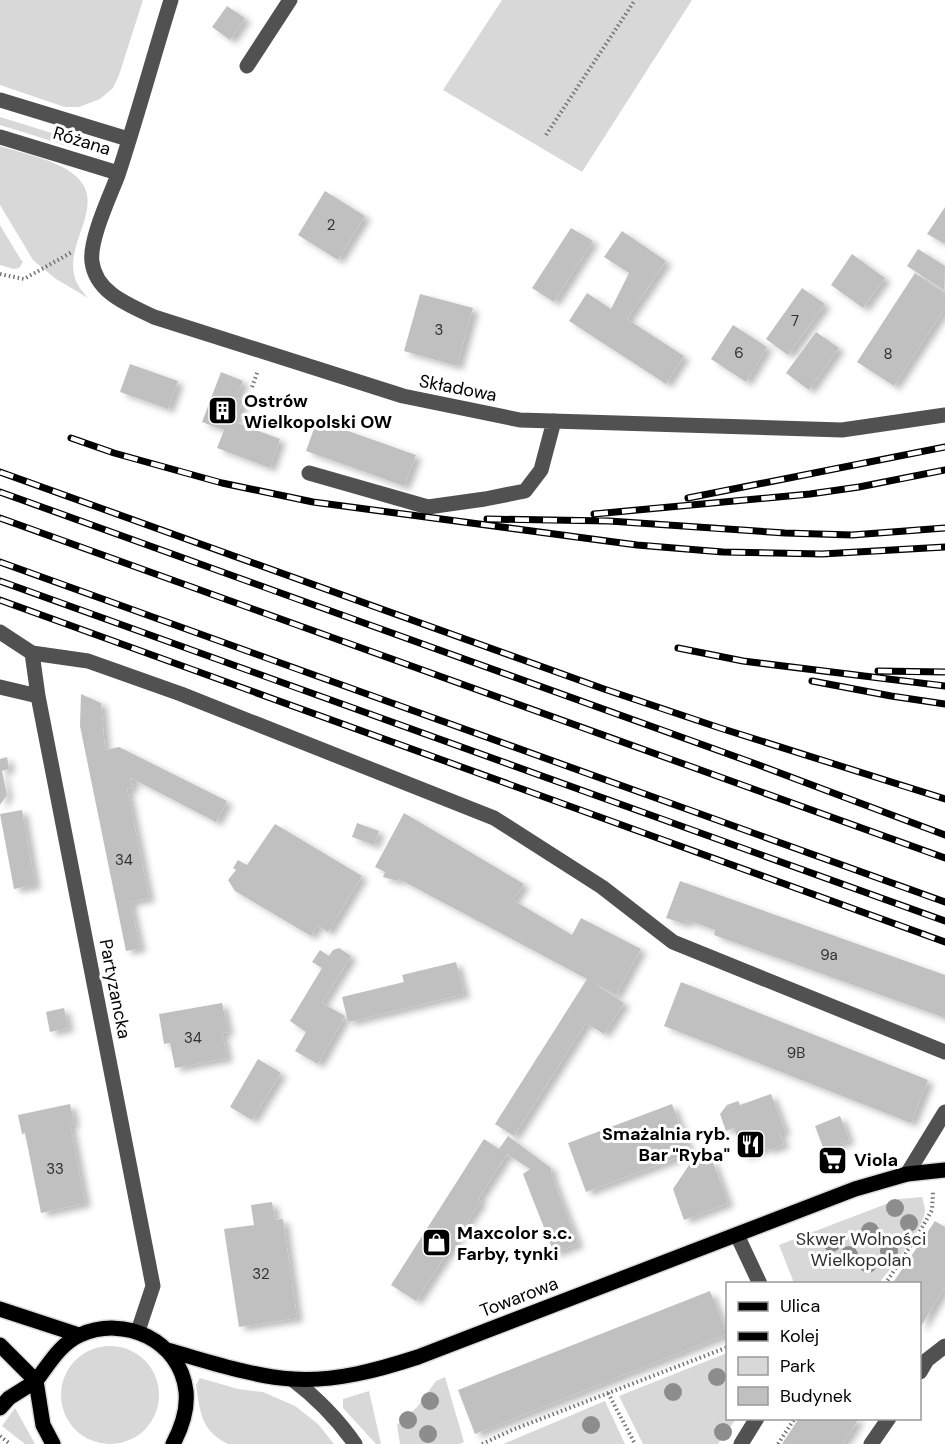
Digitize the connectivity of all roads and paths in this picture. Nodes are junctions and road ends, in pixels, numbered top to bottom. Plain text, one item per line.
1 (171, 0) edge
2 (290, 0) edge
3 (635, 0) edge
4 (247, 66) dead end
5 (0, 100) edge
6 (546, 135) dead end
7 (0, 137) edge
8 (128, 139) junction
9 (118, 173) junction
10 (95, 239) junction
11 (0, 274) edge
12 (945, 415) edge
13 (554, 421) junction
14 (309, 473) dead end
15 (0, 632) edge
16 (32, 653) junction
17 (0, 687) edge
18 (38, 696) junction
19 (945, 1052) edge
20 (945, 1112) edge
21 (945, 1170) edge
22 (908, 1174) junction
23 (933, 1192) dead end
24 (737, 1235) junction
25 (759, 1282) edge
26 (886, 1282) edge
27 (0, 1309) edge
28 (138, 1331) junction
29 (79, 1335) junction
30 (0, 1345) edge
31 (945, 1346) edge
32 (726, 1348) edge
33 (167, 1350) junction
34 (921, 1370) edge
35 (292, 1379) junction
36 (36, 1381) junction
37 (608, 1393) junction
38 (0, 1408) edge
39 (756, 1420) edge
40 (794, 1420) edge
41 (888, 1420) edge
42 (0, 1436) edge
43 (10, 1444) edge
44 (53, 1444) edge
45 (173, 1444) edge
46 (355, 1444) edge
47 (482, 1444) edge
48 (635, 1444) edge
49 (741, 1444) edge
50 (778, 1444) edge
51 (871, 1444) edge

1 - 8 street, Różana
2 - 4 street
3 - 6 path
5 - 8 street, Różana
7 - 9 street, Różana
8 - 9 street, Różana
9 - 10 street, Składowa
10 - 11 path
10 - 13 street, Składowa
12 - 13 street, Składowa
13 - 14 street
15 - 16 street
16 - 18 street, Partyzancka
16 - 19 street
17 - 18 street
18 - 28 street, Partyzancka
20 - 22 street
21 - 22 main road, Towarowa
22 - 24 main road, Towarowa
23 - 26 path
24 - 25 street
24 - 35 main road, Towarowa
27 - 29 main road
28 - 29 main road
28 - 33 main road
29 - 36 main road
30 - 36 main road
31 - 34 street
32 - 37 path
33 - 35 main road, Towarowa
33 - 45 main road
35 - 46 street
36 - 38 main road
36 - 44 main road
37 - 47 path
37 - 48 path
39 - 49 street
40 - 50 path
41 - 51 street
42 - 43 path

